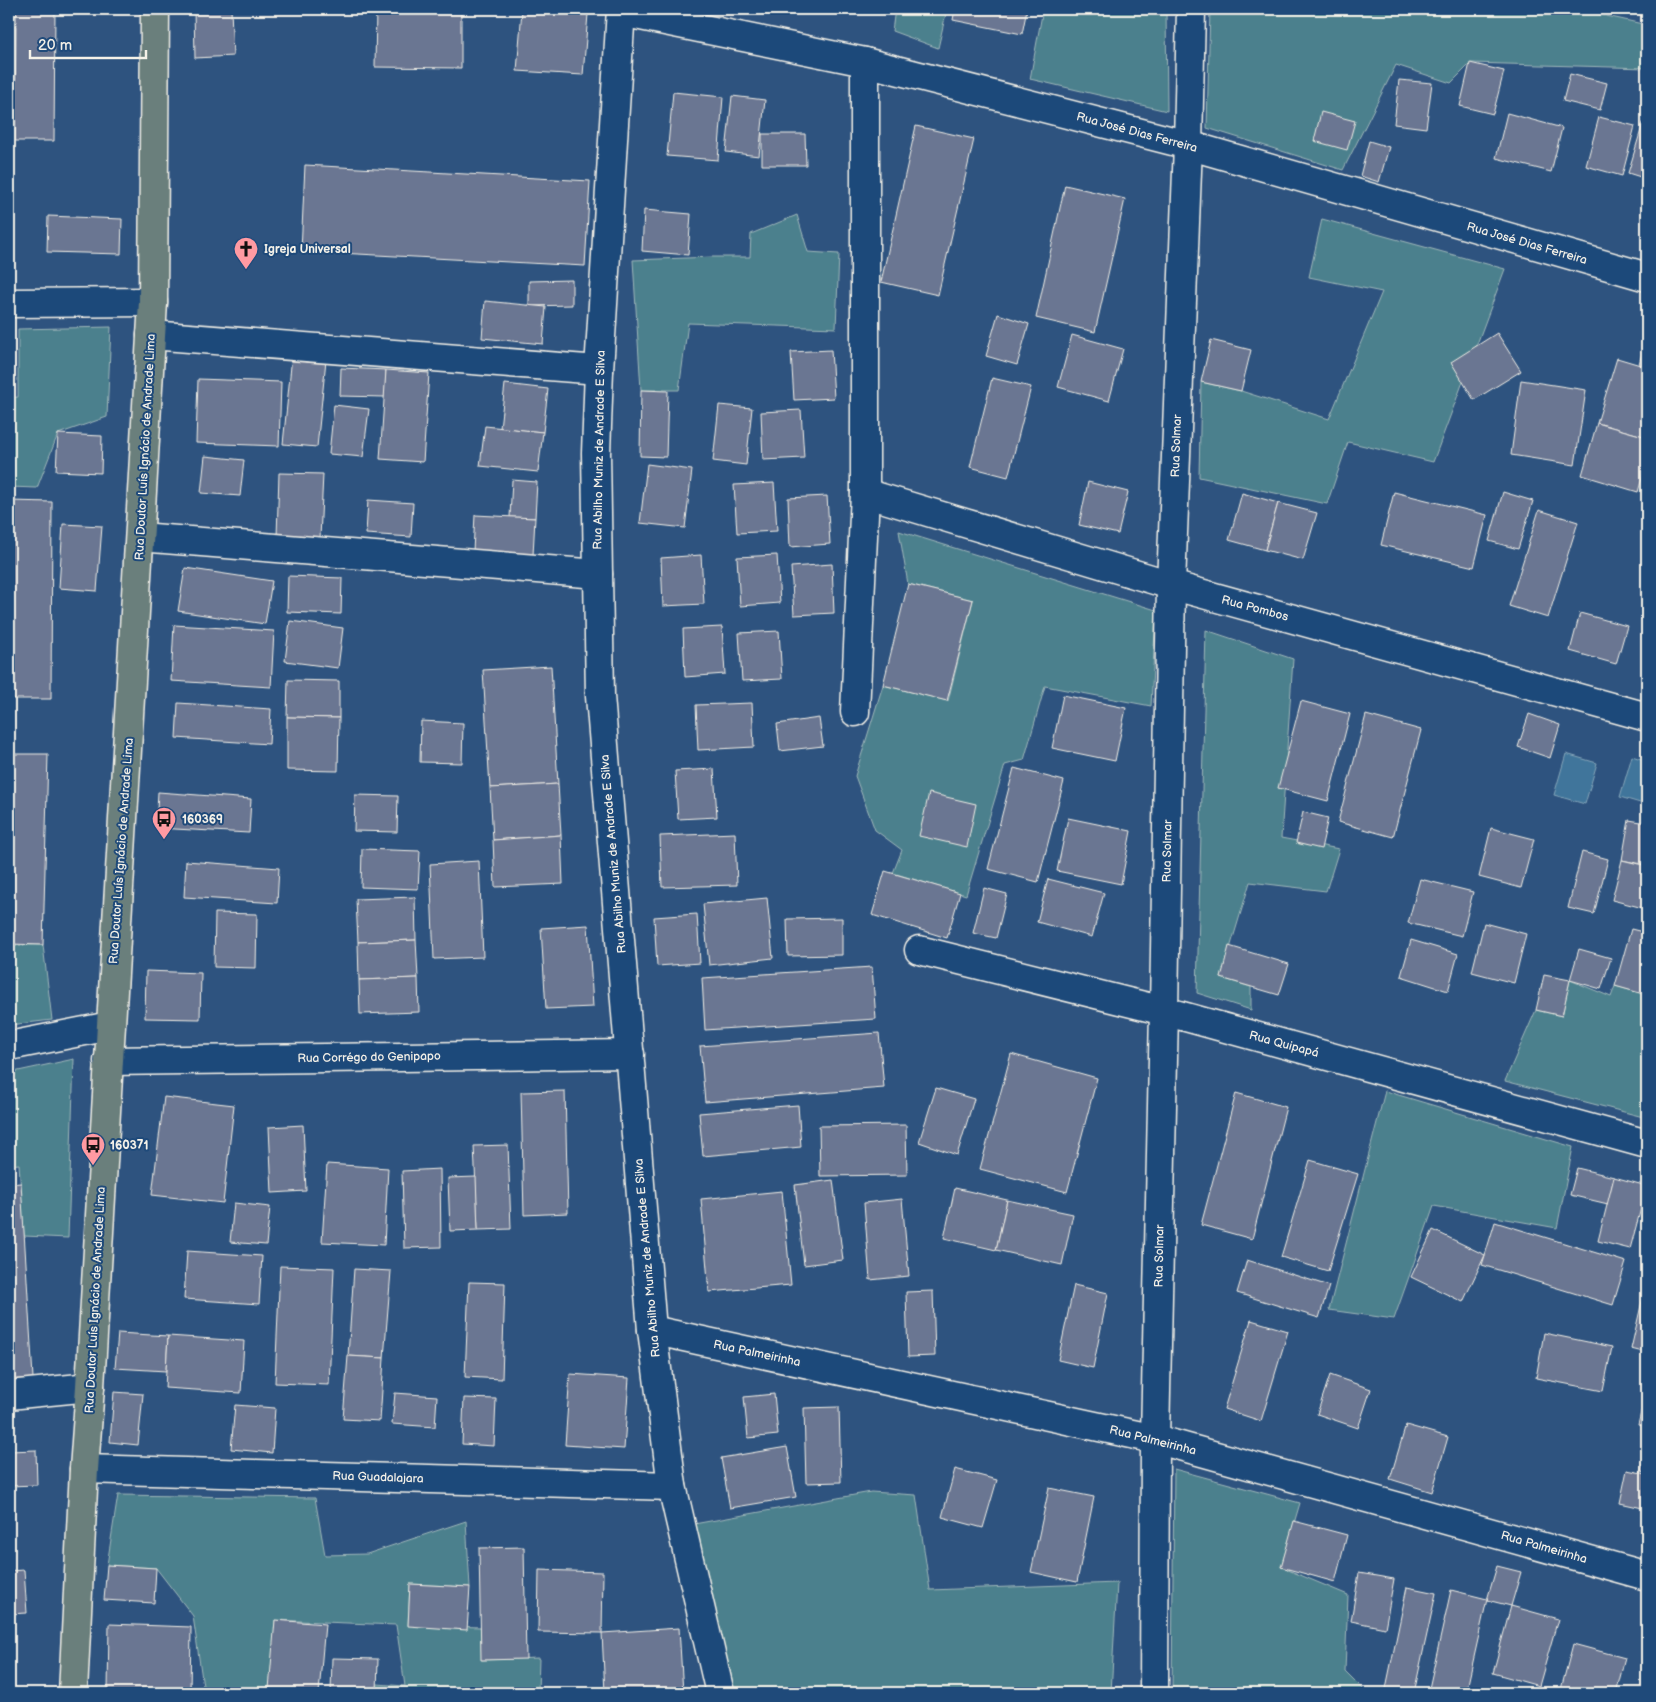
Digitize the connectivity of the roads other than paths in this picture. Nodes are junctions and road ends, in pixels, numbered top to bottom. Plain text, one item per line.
1 (155, 9) edge
2 (1191, 9) edge
3 (621, 10) edge
4 (865, 62) junction
5 (1188, 144) junction
6 (1647, 278) edge
7 (153, 302) junction
8 (9, 303) edge
9 (151, 335) junction
10 (599, 370) junction
11 (865, 493) junction
12 (140, 536) junction
13 (598, 574) junction
14 (1171, 585) junction
15 (855, 712) dead end
16 (1647, 716) edge
17 (919, 950) dead end
18 (1164, 1011) junction
19 (110, 1026) junction
20 (9, 1046) edge
21 (630, 1054) junction
22 (108, 1061) junction
23 (1647, 1144) edge
24 (652, 1330) junction
25 (90, 1387) junction
26 (9, 1395) edge
27 (1155, 1439) junction
28 (84, 1469) junction
29 (672, 1486) junction
30 (1647, 1576) edge
31 (72, 1693) edge
32 (720, 1693) edge
33 (1154, 1693) edge

1 - 7 main road, Rua Doutor Luís Ignácio de Andrade Lima
2 - 5 street, Rua Solmar
3 - 4 street, Rua José Dias Ferreira
3 - 10 street, Rua Abilho Muniz de Andrade E Silva
4 - 5 street, Rua José Dias Ferreira
4 - 11 street
5 - 6 street, Rua José Dias Ferreira
5 - 14 street, Rua Solmar
7 - 8 street
7 - 9 main road, Rua Doutor Luís Ignácio de Andrade Lima
9 - 10 street
9 - 12 main road, Rua Doutor Luís Ignácio de Andrade Lima
10 - 13 street, Rua Abilho Muniz de Andrade E Silva
11 - 14 street, Rua Pombos
11 - 15 street
12 - 13 street
12 - 19 main road, Rua Doutor Luís Ignácio de Andrade Lima
13 - 21 street, Rua Abilho Muniz de Andrade E Silva
14 - 16 street, Rua Pombos
14 - 18 street, Rua Solmar
17 - 18 street, Rua Quipapá
18 - 23 street, Rua Quipapá
18 - 27 street, Rua Solmar
19 - 20 street
19 - 22 main road, Rua Doutor Luís Ignácio de Andrade Lima
21 - 22 street, Rua Corrégo do Genipapo
21 - 24 street, Rua Abilho Muniz de Andrade E Silva
22 - 25 main road, Rua Doutor Luís Ignácio de Andrade Lima
24 - 27 street, Rua Palmeirinha
24 - 29 street, Rua Abilho Muniz de Andrade E Silva
25 - 26 street
25 - 28 main road, Rua Doutor Luís Ignácio de Andrade Lima
27 - 30 street, Rua Palmeirinha
27 - 33 street, Rua Solmar
28 - 29 street, Rua Guadalajara
28 - 31 main road, Rua Doutor Luís Ignácio de Andrade Lima
29 - 32 street, Rua Abilho Muniz de Andrade E Silva

